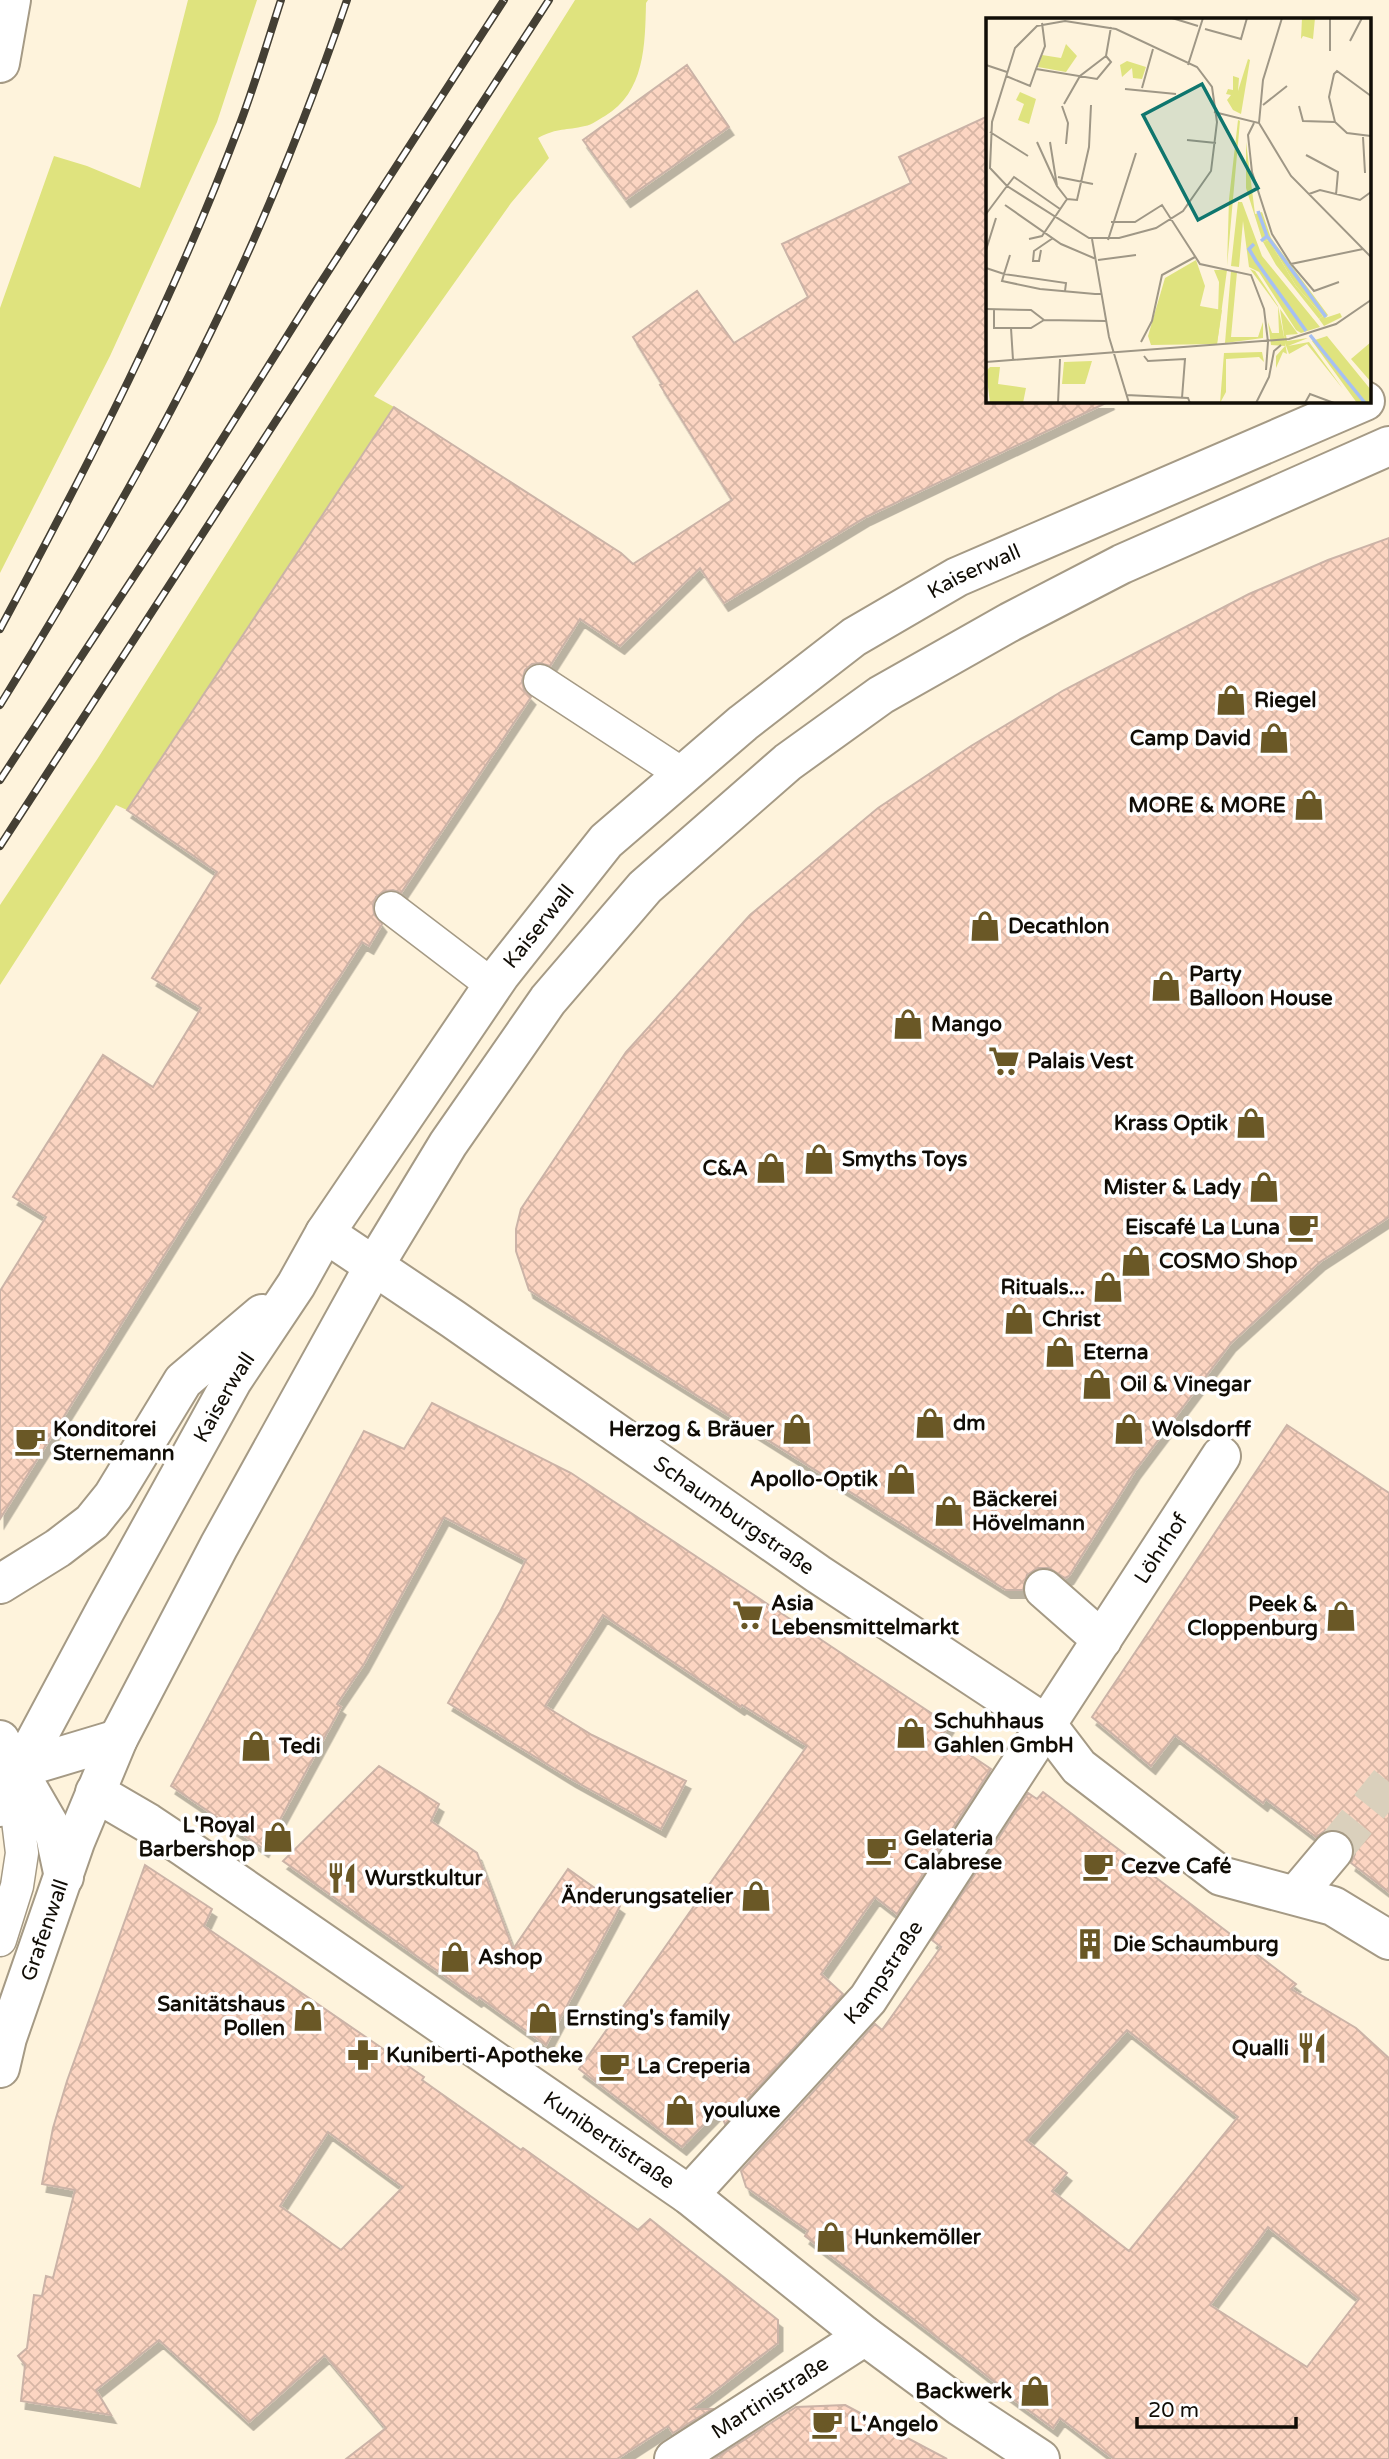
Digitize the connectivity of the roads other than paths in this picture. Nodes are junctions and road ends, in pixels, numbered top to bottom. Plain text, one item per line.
1 (11, 0) edge
2 (0, 64) edge
3 (1389, 390) edge
4 (1372, 398) edge
5 (1363, 402) edge
6 (1389, 446) edge
7 (540, 681) dead end
8 (682, 774) junction
9 (391, 908) dead end
10 (492, 985) junction
11 (325, 1233) junction
12 (374, 1266) junction
13 (296, 1285) junction
14 (1221, 1455) dead end
15 (0, 1584) edge
16 (1044, 1589) dead end
17 (1102, 1640) junction
18 (1046, 1725) junction
19 (118, 1740) junction
20 (6, 1758) edge
21 (94, 1792) junction
22 (0, 1807) edge
23 (55, 1835) junction
24 (1333, 1851) tunnel mouth
25 (64, 1877) junction
26 (17, 1886) junction
27 (1296, 1895) junction
28 (0, 1940) edge
29 (1389, 1940) edge
30 (0, 2068) edge
31 (689, 2195) junction
32 (865, 2336) junction
33 (674, 2459) edge
34 (1040, 2459) edge

1 - 2 main road
3 - 4 main road
5 - 8 main road, Kaiserwall
6 - 12 main road
7 - 8 lane
8 - 10 main road, Kaiserwall
9 - 10 lane
10 - 11 main road, Kaiserwall
11 - 12 main road, Schaumburgstraße
11 - 13 main road, Kaiserwall
12 - 18 main road, Schaumburgstraße
12 - 19 main road
13 - 15 main road
13 - 20 main road, Kaiserwall
14 - 17 main road, Löhrhof
16 - 17 main road
17 - 18 main road, Löhrhof
18 - 27 main road, Schaumburgstraße
18 - 31 main road, Kampstraße
19 - 20 main road
19 - 21 main road
20 - 22 main road
20 - 23 main road
20 - 26 lane
21 - 23 lane
21 - 25 main road, Grafenwall
21 - 31 main road, Kunibertistraße
23 - 25 main road
23 - 26 lane
24 - 27 main road
25 - 30 main road, Grafenwall
26 - 28 lane
27 - 29 main road, Schaumburgstraße
31 - 32 main road, Kunibertistraße
32 - 33 main road, Martinistraße
32 - 34 main road, Kunibertistraße

